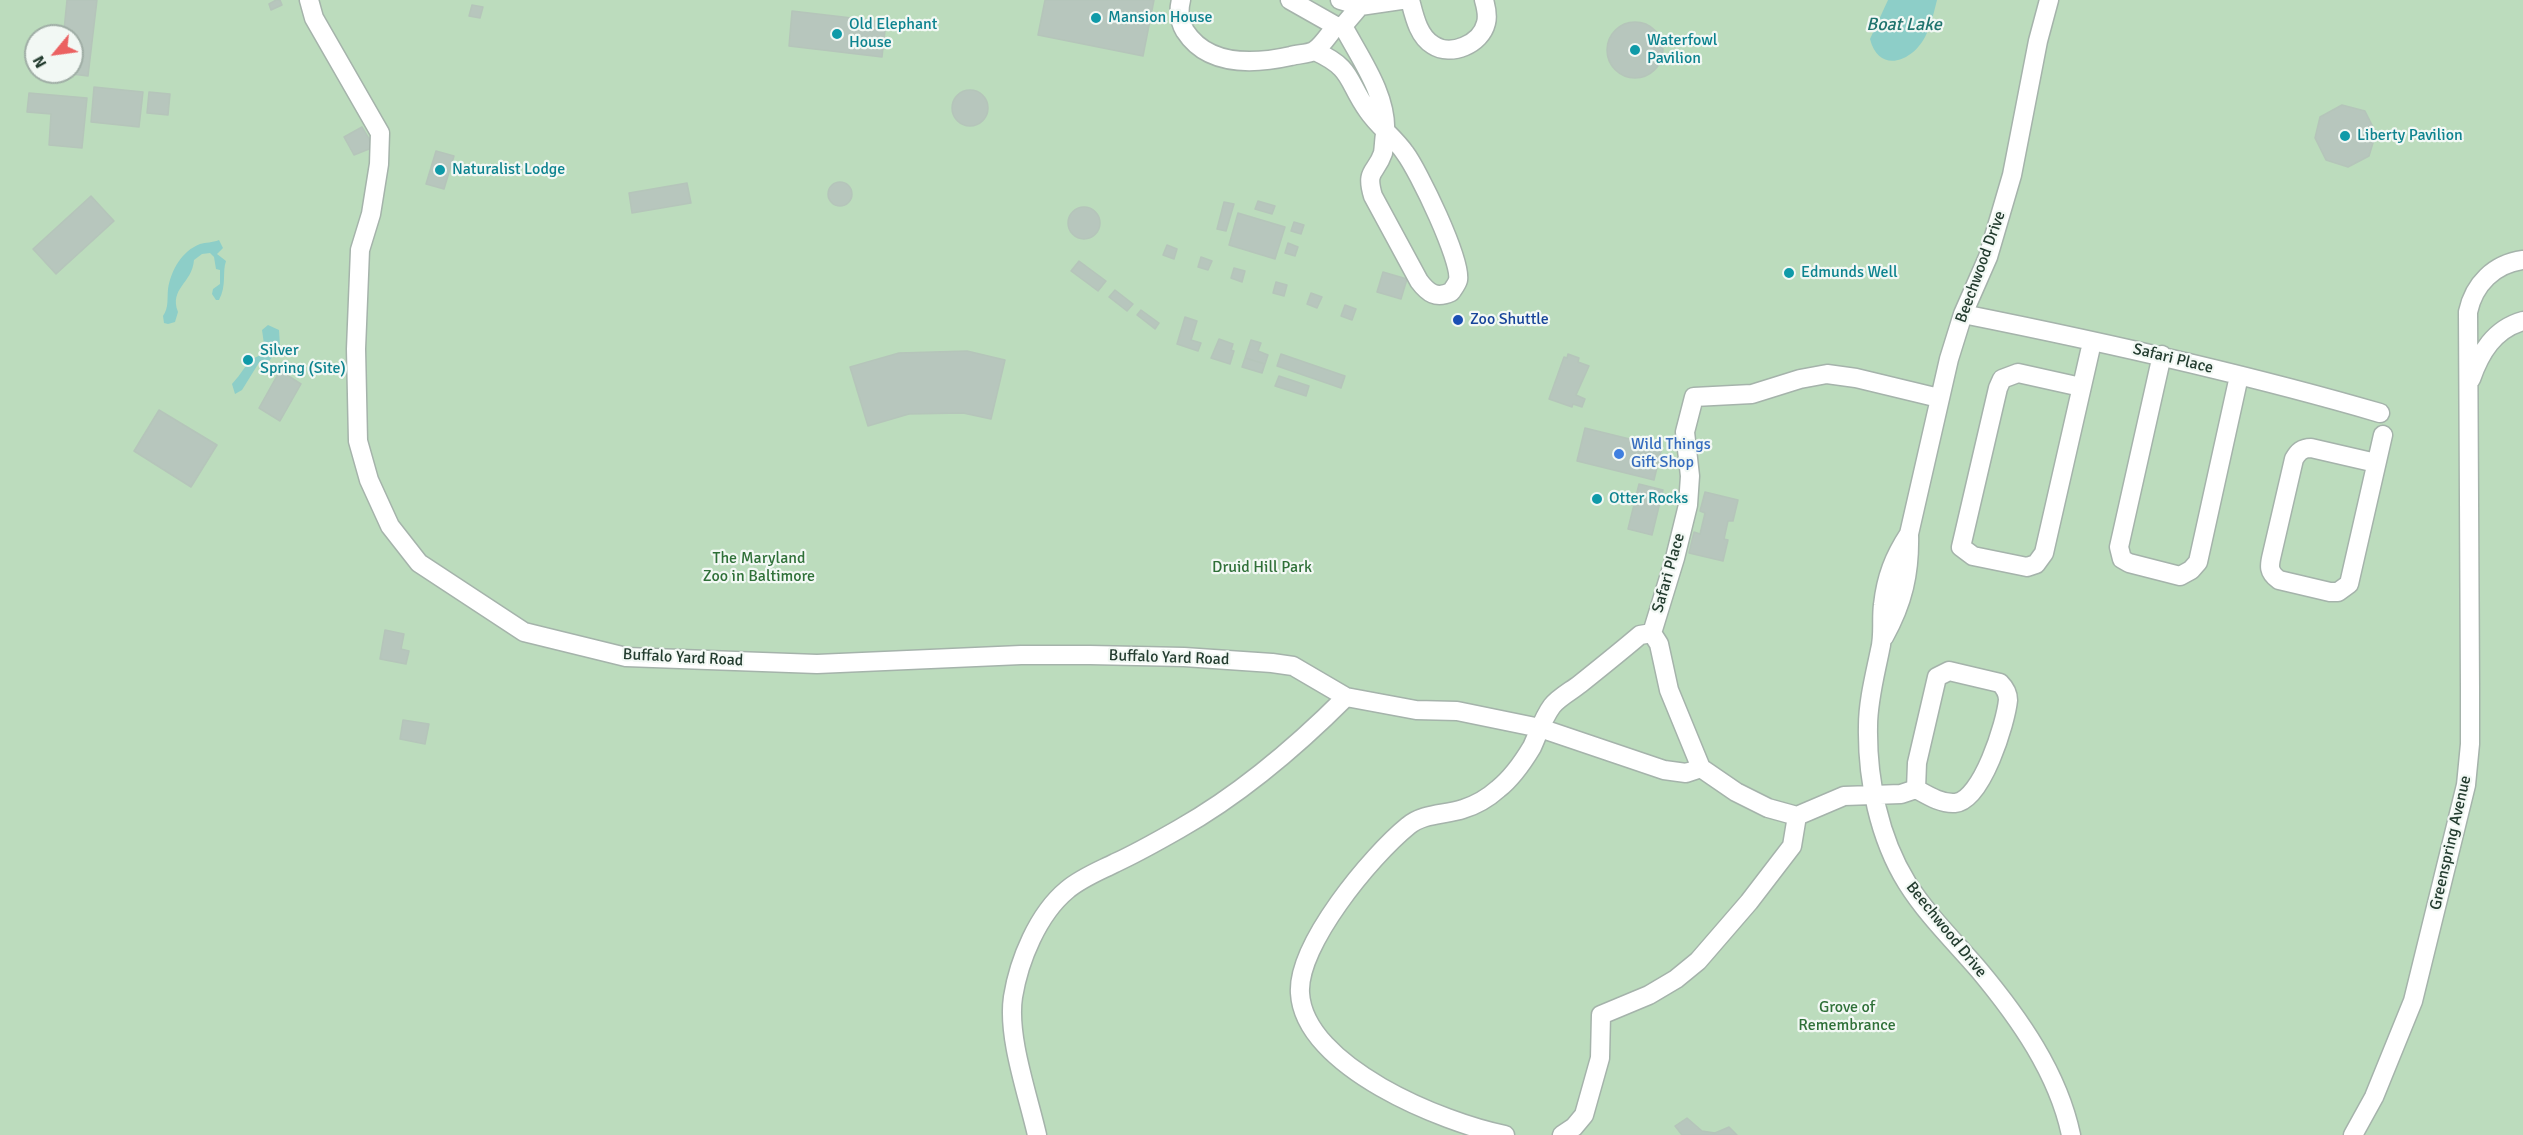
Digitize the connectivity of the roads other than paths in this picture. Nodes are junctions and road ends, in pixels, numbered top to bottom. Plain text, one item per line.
1 (309, 0) edge
2 (1181, 0) edge
3 (1290, 0) edge
4 (1340, 0) edge
5 (1401, 0) edge
6 (1410, 0) edge
7 (1484, 0) edge
8 (2049, 0) edge
9 (1360, 6) junction
10 (1340, 26) junction
11 (1315, 51) junction
12 (1385, 131) junction
13 (2523, 260) edge
14 (1963, 314) junction
15 (2523, 321) edge
16 (2090, 351) dead end
17 (2162, 356) junction
18 (2239, 376) junction
19 (2081, 387) junction
20 (2467, 393) junction
21 (1939, 398) junction
22 (2380, 413) dead end
23 (2383, 435) dead end
24 (2376, 463) junction
25 (1652, 633) junction
26 (1346, 697) junction
27 (1540, 728) junction
28 (1701, 768) junction
29 (1916, 789) junction
30 (1874, 795) junction
31 (1797, 816) junction
32 (1037, 1135) edge
33 (1505, 1135) edge
34 (1562, 1135) edge
35 (2070, 1135) edge
36 (2353, 1135) edge

1 - 26 street, Buffalo Yard Road
2 - 11 street
3 - 10 street
4 - 9 street
5 - 9 street
6 - 7 street
8 - 14 street, Beechwood Drive
9 - 10 street
10 - 11 street
10 - 12 street
11 - 12 street
12 - 12 street
13 - 20 street, Greenspring Avenue
14 - 17 street, Safari Place
14 - 21 street, Beechwood Drive
15 - 20 street, Greenspring Avenue
16 - 19 street
17 - 18 street, Safari Place
17 - 18 street
18 - 22 street, Safari Place
19 - 19 street
20 - 36 street, Greenspring Avenue
21 - 25 street, Safari Place
21 - 30 street, Beechwood Drive
23 - 24 street
24 - 24 street
25 - 27 street
25 - 28 street, Safari Place
26 - 27 street, Buffalo Yard Road
26 - 32 street
27 - 28 street, Buffalo Yard Road
27 - 33 street
28 - 31 street
29 - 29 street
29 - 30 street
30 - 31 street
30 - 35 street, Beechwood Drive
31 - 34 street

